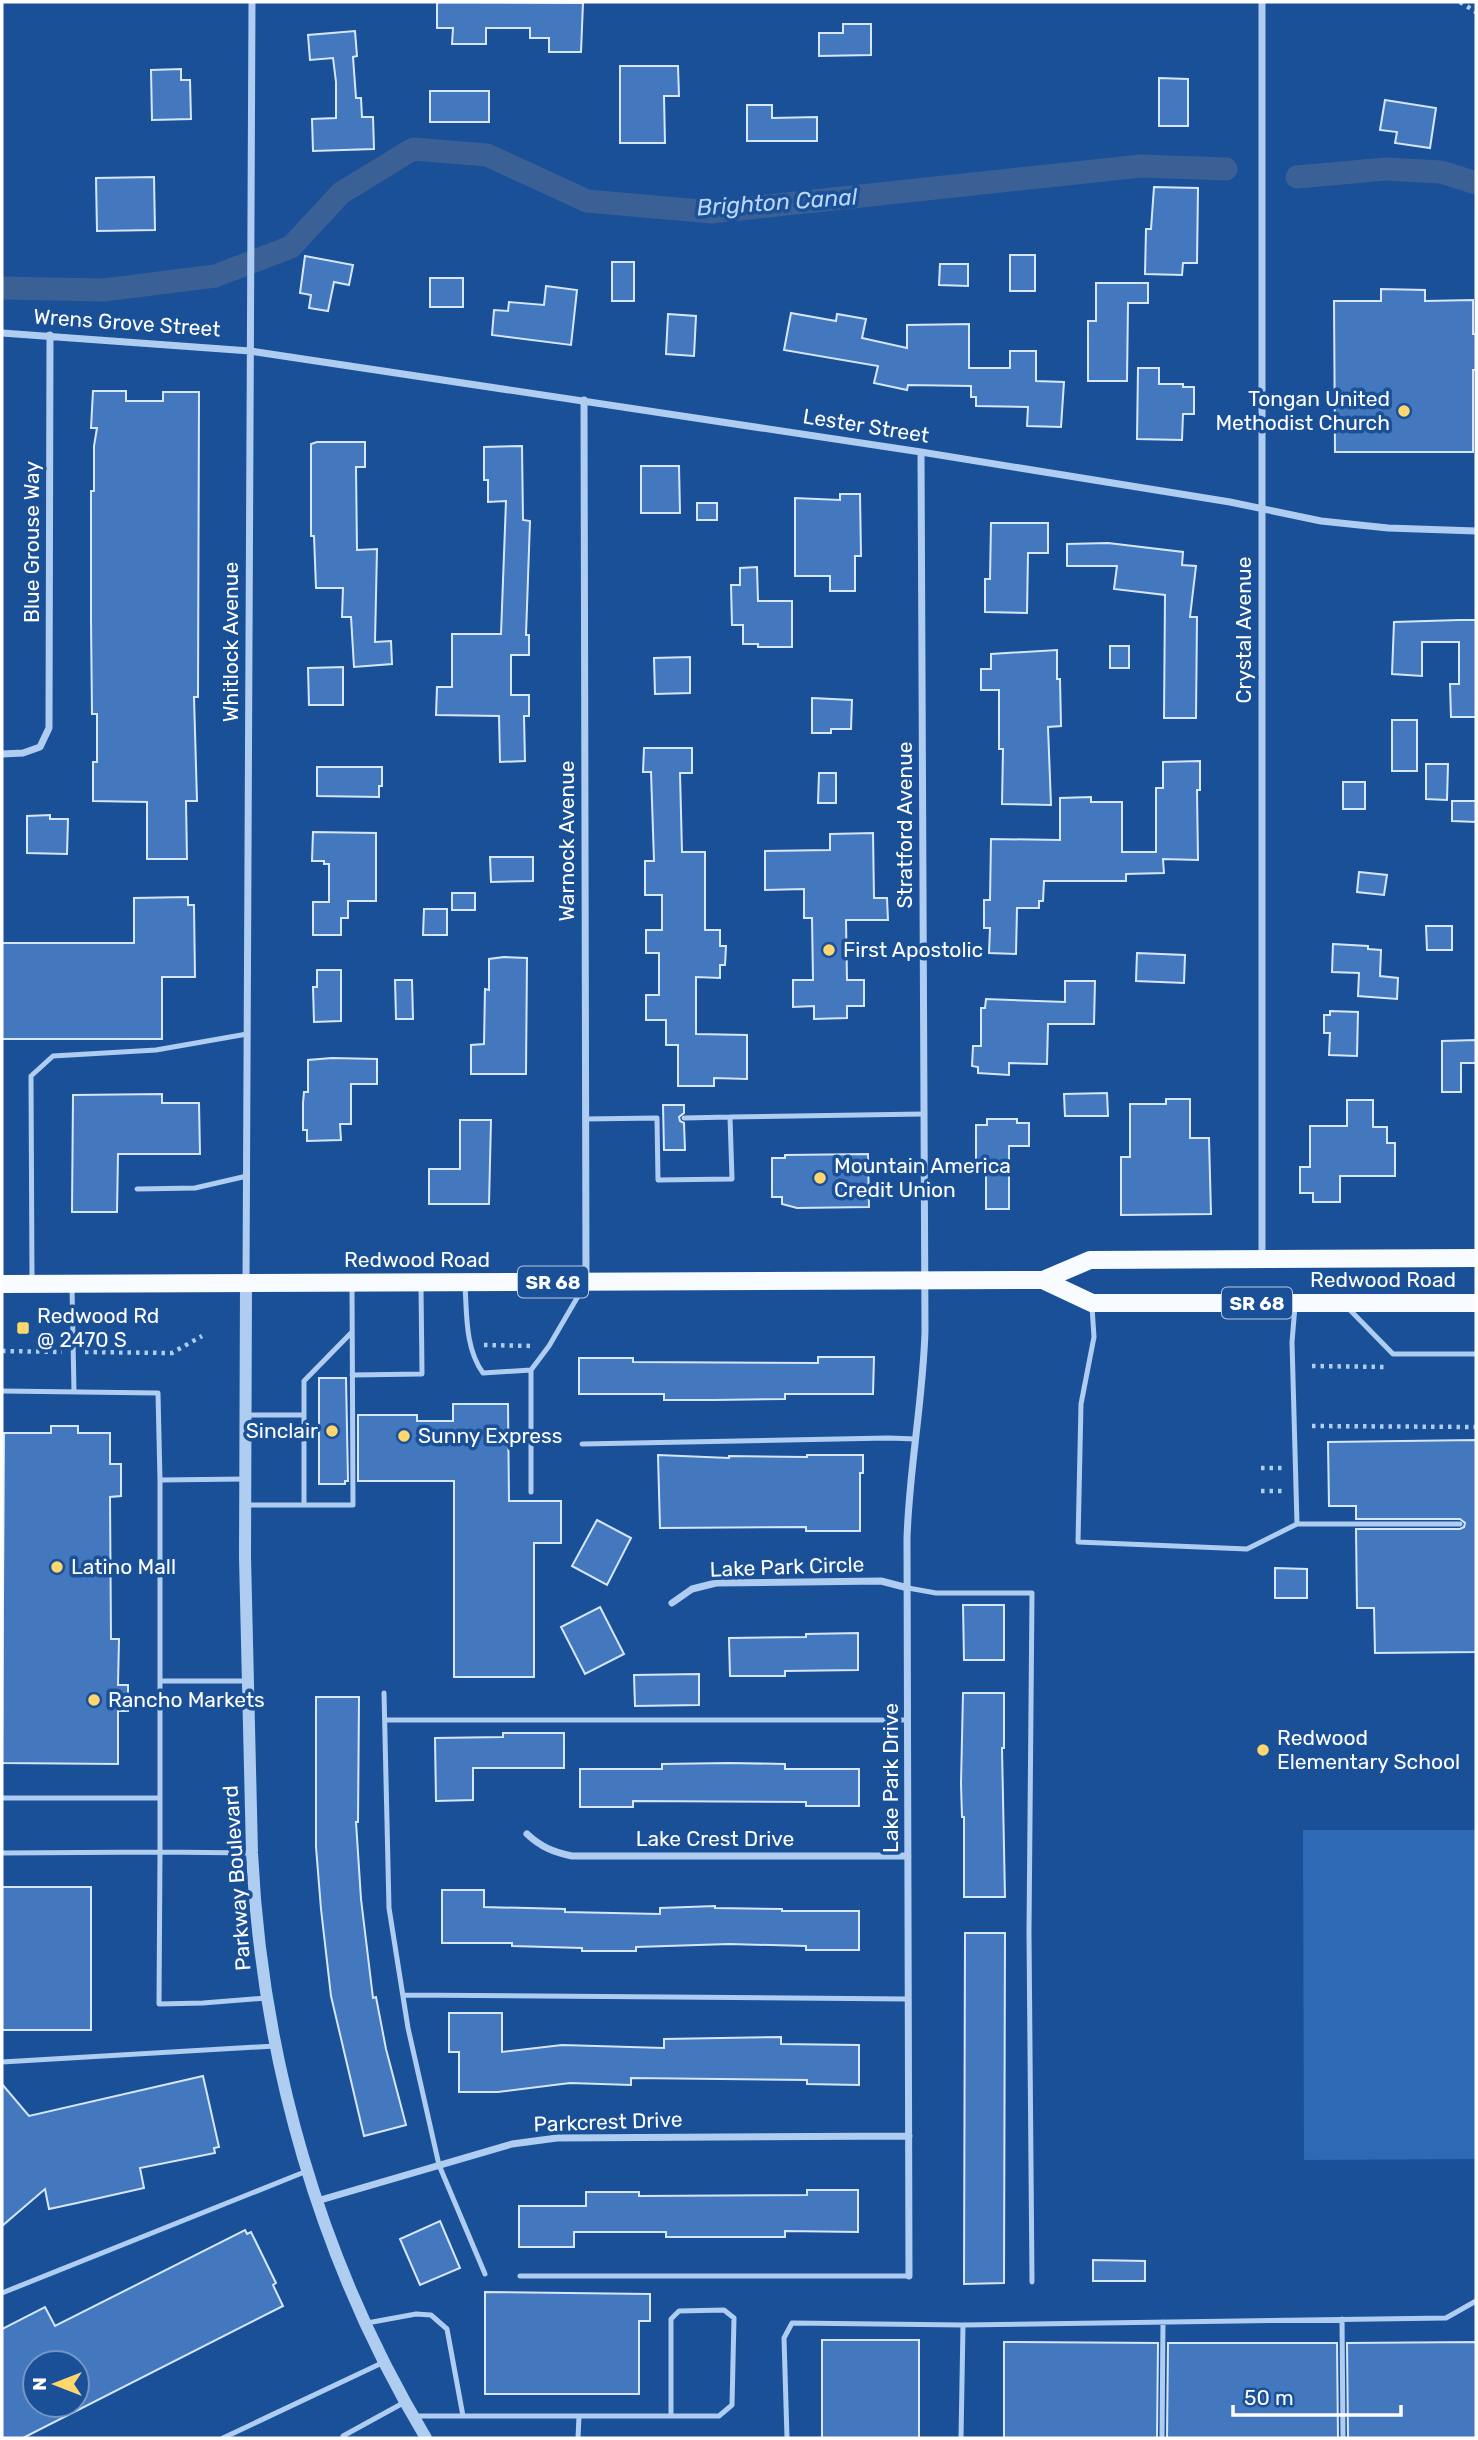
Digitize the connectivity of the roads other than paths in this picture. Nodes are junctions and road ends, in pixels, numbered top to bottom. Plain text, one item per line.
1 (252, 2) edge
2 (1262, 2) edge
3 (2, 333) edge
4 (50, 335) junction
5 (250, 351) junction
6 (584, 400) junction
7 (921, 452) junction
8 (1262, 509) junction
9 (1476, 531) edge
10 (2, 754) edge
11 (247, 1034) junction
12 (923, 1115) junction
13 (730, 1117) junction
14 (684, 1118) dead end
15 (585, 1119) junction
16 (247, 1176) junction
17 (137, 1189) dead end
18 (1476, 1258) edge
19 (1262, 1259) junction
20 (1043, 1280) junction
21 (924, 1281) junction
22 (586, 1282) junction
23 (246, 1283) junction
24 (352, 1283) junction
25 (421, 1283) junction
26 (465, 1283) junction
27 (2, 1284) edge
28 (32, 1284) junction
29 (72, 1284) junction
30 (1092, 1303) junction
31 (1295, 1303) junction
32 (1343, 1303) junction
33 (1476, 1303) edge
34 (353, 1331) junction
35 (1476, 1354) edge
36 (531, 1370) junction
37 (352, 1375) junction
38 (2, 1391) edge
39 (74, 1392) junction
40 (245, 1415) junction
41 (304, 1415) junction
42 (915, 1440) junction
43 (582, 1444) dead end
44 (245, 1479) junction
45 (160, 1480) junction
46 (531, 1492) dead end
47 (245, 1505) junction
48 (304, 1505) junction
49 (1297, 1524) junction
50 (1460, 1524) dead end
51 (908, 1588) junction
52 (672, 1603) dead end
53 (160, 1681) junction
54 (248, 1681) junction
55 (384, 1693) dead end
56 (385, 1720) junction
57 (908, 1720) junction
58 (2, 1798) edge
59 (159, 1798) junction
60 (527, 1834) dead end
61 (160, 1852) junction
62 (2, 1853) edge
63 (252, 1853) junction
64 (908, 1856) junction
65 (403, 1995) junction
66 (266, 1998) junction
67 (908, 1999) junction
68 (275, 2046) junction
69 (2, 2062) edge
70 (909, 2136) junction
71 (439, 2165) junction
72 (307, 2171) junction
73 (317, 2202) junction
74 (485, 2274) dead end
75 (520, 2276) dead end
76 (909, 2276) joint
77 (1032, 2281) dead end
78 (2, 2293) edge
79 (1476, 2301) edge
80 (1342, 2319) junction
81 (1163, 2322) junction
82 (365, 2323) junction
83 (963, 2325) junction
84 (384, 2362) junction
85 (405, 2402) junction
86 (413, 2416) junction
87 (463, 2416) junction
88 (579, 2416) junction
89 (671, 2416) junction
90 (223, 2438) edge
91 (344, 2438) edge
92 (426, 2438) edge
93 (578, 2438) edge
94 (787, 2438) edge
95 (961, 2438) edge
96 (1162, 2438) edge
97 (1343, 2438) edge

1 - 5 street, Whitlock Avenue
2 - 8 street, Crystal Avenue
3 - 4 street, Wrens Grove Street
4 - 5 street, Wrens Grove Street
4 - 10 street, Blue Grouse Way
5 - 6 street, Lester Street
5 - 11 street, Whitlock Avenue
6 - 7 street, Lester Street
6 - 15 street, Warnock Avenue
7 - 8 street, Lester Street
7 - 12 street, Stratford Avenue
8 - 9 street, Lester Street
8 - 19 street, Crystal Avenue
11 - 16 street, Whitlock Avenue
11 - 28 lane
12 - 13 lane
12 - 21 street, Stratford Avenue
13 - 14 lane
13 - 15 lane
15 - 22 street, Warnock Avenue
16 - 17 lane
16 - 23 street, Whitlock Avenue
18 - 19 main road, Redwood Road / SR 68
19 - 20 main road, Redwood Road / SR 68
20 - 21 main road, Redwood Road / SR 68
20 - 30 main road, Redwood Road / SR 68
21 - 22 main road, Redwood Road / SR 68
21 - 42 street, Lake Park Drive
22 - 26 main road, Redwood Road / SR 68
22 - 36 lane
23 - 24 main road, Redwood Road / SR 68
23 - 29 main road, Redwood Road / SR 68
23 - 40 street, Parkway Boulevard
24 - 25 main road, Redwood Road / SR 68
24 - 34 lane
25 - 26 main road, Redwood Road / SR 68
25 - 37 lane
26 - 36 lane
27 - 28 main road, Redwood Road / SR 68
28 - 29 main road, Redwood Road / SR 68
29 - 39 lane
30 - 31 main road, Redwood Road / SR 68
30 - 49 lane
31 - 32 main road, Redwood Road / SR 68
31 - 49 lane
32 - 33 main road, Redwood Road / SR 68
32 - 35 lane
34 - 37 lane
34 - 41 lane
36 - 46 lane
37 - 48 lane
38 - 39 lane
39 - 45 lane
40 - 41 lane
40 - 44 street, Parkway Boulevard
41 - 48 lane
42 - 43 lane
42 - 51 street, Lake Park Drive
44 - 45 lane
44 - 47 street, Parkway Boulevard
45 - 53 lane
47 - 48 lane
47 - 54 street, Parkway Boulevard
49 - 50 lane
51 - 52 street, Lake Park Circle
51 - 57 street, Lake Park Drive
51 - 77 lane
53 - 54 lane
53 - 59 lane
54 - 63 street, Parkway Boulevard
55 - 56 lane
56 - 57 lane
56 - 65 lane
57 - 64 street, Lake Park Drive
58 - 59 lane
59 - 61 lane
60 - 64 street, Lake Crest Drive
61 - 62 lane
61 - 63 lane
61 - 66 lane
63 - 66 street, Parkway Boulevard
64 - 67 street, Lake Park Drive
65 - 67 lane
65 - 71 lane
66 - 68 street, Parkway Boulevard
67 - 70 street, Lake Park Drive
68 - 69 lane
68 - 72 street, Parkway Boulevard
70 - 71 street, Parkcrest Drive
70 - 76 street, Lake Park Drive
71 - 73 street, Parkcrest Drive
71 - 74 lane
72 - 73 street, Parkway Boulevard
72 - 78 lane
73 - 82 street, Parkway Boulevard
75 - 76 lane
79 - 80 lane
80 - 81 lane
80 - 97 lane
81 - 83 lane
81 - 96 lane
82 - 84 street, Parkway Boulevard
82 - 87 lane
83 - 94 lane
83 - 95 lane
84 - 85 street, Parkway Boulevard
84 - 90 lane
85 - 86 street, Parkway Boulevard
85 - 91 lane
86 - 87 lane
86 - 92 street, Parkway Boulevard
87 - 88 lane
88 - 89 lane
88 - 93 lane
89 - 89 lane

